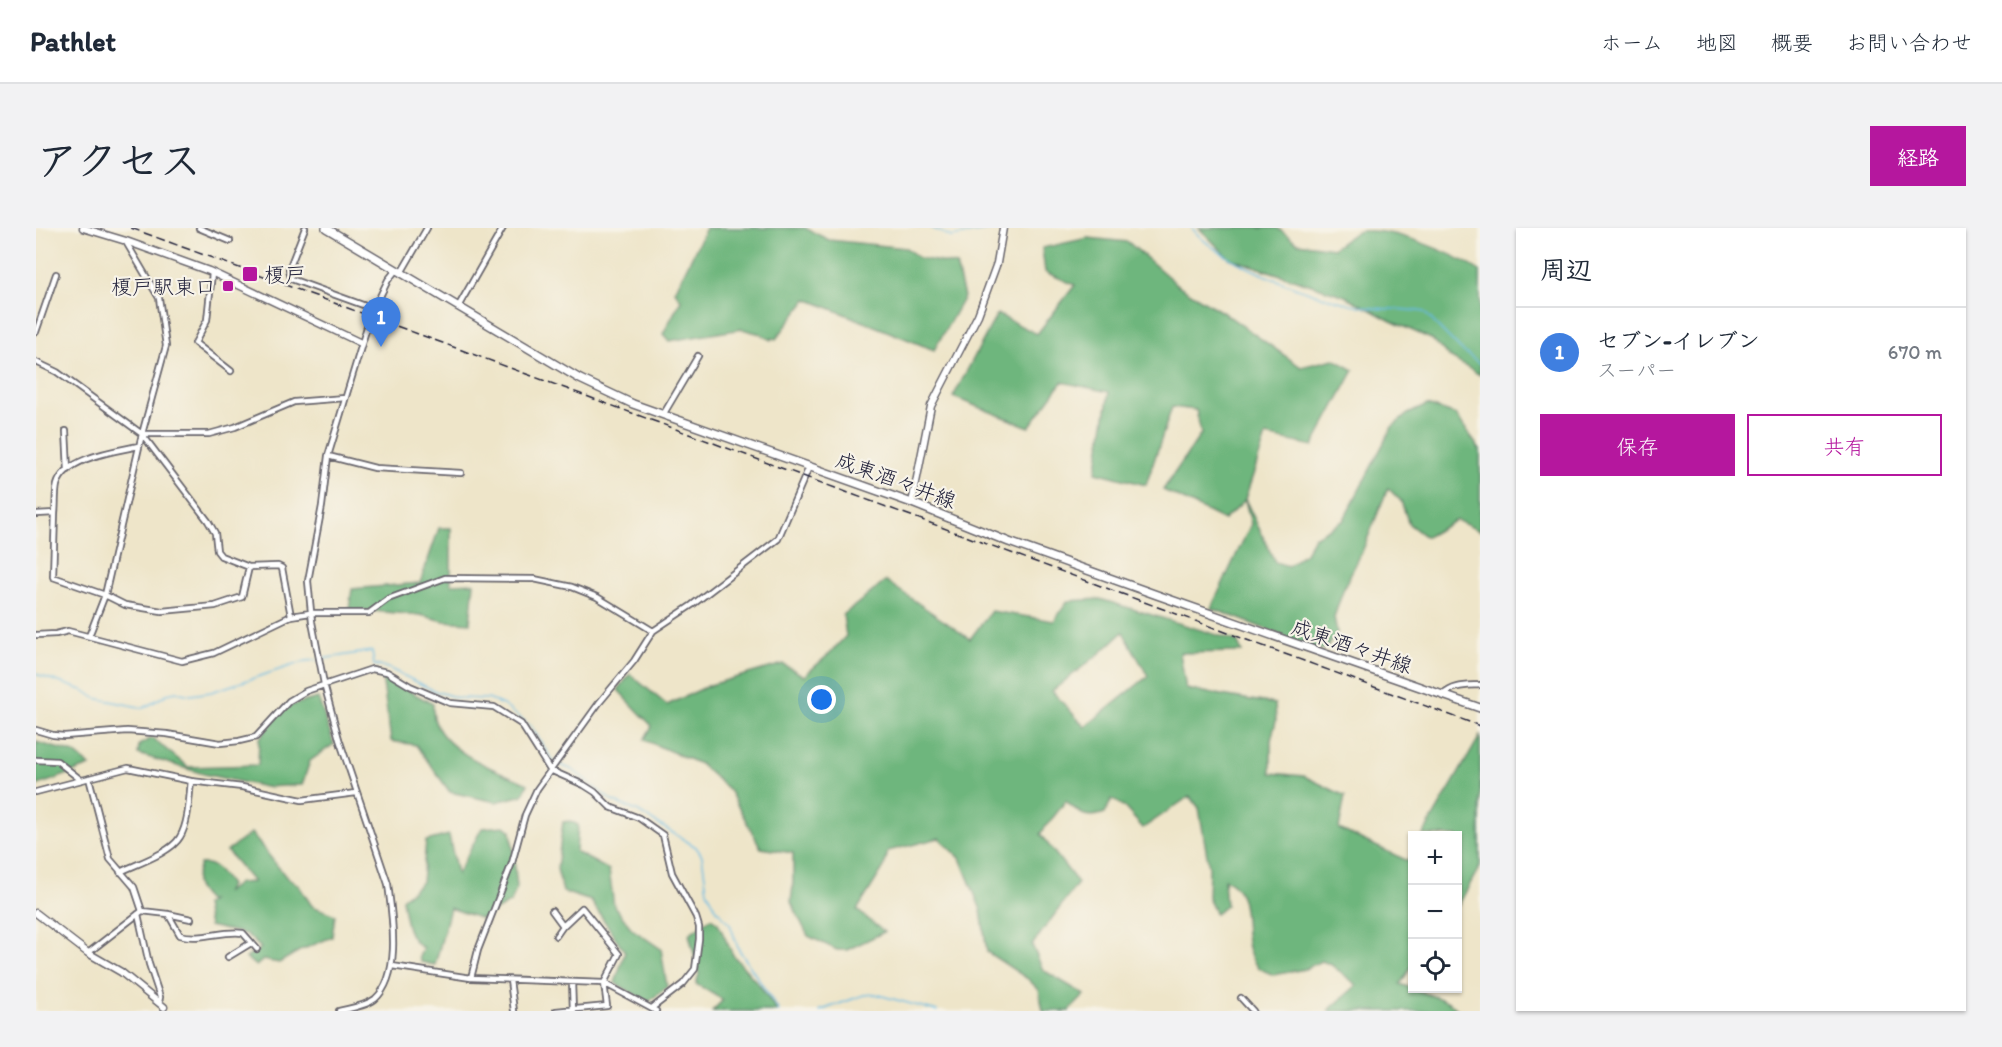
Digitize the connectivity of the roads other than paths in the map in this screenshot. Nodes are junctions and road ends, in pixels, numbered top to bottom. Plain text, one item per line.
1 (83, 228) edge
2 (199, 228) edge
3 (306, 228) edge
4 (326, 228) edge
5 (427, 228) edge
6 (503, 228) edge
7 (1003, 228) edge
8 (126, 241) junction
9 (230, 241) dead end
10 (398, 271) junction
11 (212, 273) junction
12 (56, 274) dead end
13 (458, 307) junction
14 (374, 309) junction
15 (36, 332) edge
16 (361, 343) junction
17 (698, 356) dead end
18 (36, 362) edge
19 (231, 371) dead end
20 (345, 398) junction
21 (663, 415) junction
22 (66, 431) dead end
23 (142, 434) junction
24 (140, 446) junction
25 (328, 456) junction
26 (809, 467) junction
27 (68, 470) junction
28 (461, 473) dead end
29 (912, 503) junction
30 (55, 513) junction
31 (36, 514) edge
32 (249, 567) junction
33 (105, 595) junction
34 (310, 613) junction
35 (291, 616) junction
36 (653, 631) junction
37 (36, 635) edge
38 (88, 636) junction
39 (324, 684) junction
40 (1480, 686) edge
41 (1443, 695) junction
42 (1480, 708) edge
43 (36, 730) edge
44 (36, 760) edge
45 (550, 770) junction
46 (89, 778) junction
47 (81, 780) junction
48 (191, 781) junction
49 (36, 792) edge
50 (356, 793) junction
51 (120, 872) junction
52 (552, 911) dead end
53 (36, 913) edge
54 (140, 913) junction
55 (168, 914) junction
56 (191, 919) dead end
57 (563, 926) junction
58 (556, 936) dead end
59 (251, 943) junction
60 (257, 949) dead end
61 (88, 953) junction
62 (228, 957) dead end
63 (392, 966) junction
64 (471, 978) junction
65 (510, 980) junction
66 (572, 982) junction
67 (604, 983) junction
68 (1241, 998) dead end
69 (164, 1007) edge
70 (654, 1009) edge
71 (573, 1010) edge
72 (339, 1011) edge
73 (514, 1011) edge
74 (556, 1011) edge
75 (1252, 1011) edge

1 - 8 street
2 - 9 street
3 - 14 street
4 - 10 main road, 成東酒々井線
5 - 10 street
6 - 13 street
7 - 29 street
8 - 11 street
8 - 23 street
10 - 13 main road, 成東酒々井線
10 - 14 street
11 - 16 street
11 - 19 street
12 - 15 street
13 - 21 main road, 成東酒々井線
14 - 16 street
16 - 20 street
17 - 21 street
18 - 23 street
20 - 23 street
20 - 25 street
21 - 26 main road, 成東酒々井線
22 - 27 street
23 - 24 street
23 - 32 street
24 - 27 street
24 - 33 street
25 - 28 street
25 - 34 street
26 - 29 main road, 成東酒々井線
26 - 36 street
27 - 30 street
29 - 41 main road, 成東酒々井線
30 - 31 street
30 - 33 street
32 - 33 street
32 - 35 street
33 - 38 street
34 - 35 street
34 - 36 street
34 - 39 street
35 - 38 street
36 - 45 street
37 - 38 street
39 - 43 street
39 - 45 street
39 - 50 street
40 - 41 street
41 - 42 main road, 成東酒々井線
44 - 47 street
45 - 64 street
45 - 70 street
46 - 47 street
46 - 48 street
46 - 51 street
47 - 49 street
48 - 50 street
48 - 51 street
50 - 63 street
51 - 54 street
52 - 57 street
53 - 61 street
54 - 55 street
54 - 61 street
54 - 69 street
55 - 56 street
55 - 59 street
57 - 58 street
57 - 67 street
59 - 60 street
59 - 62 street
61 - 69 street
63 - 64 street
63 - 72 street
64 - 65 street
65 - 66 street
65 - 73 street
66 - 67 street
66 - 71 street
67 - 70 street
67 - 71 street
68 - 75 street
71 - 74 street

